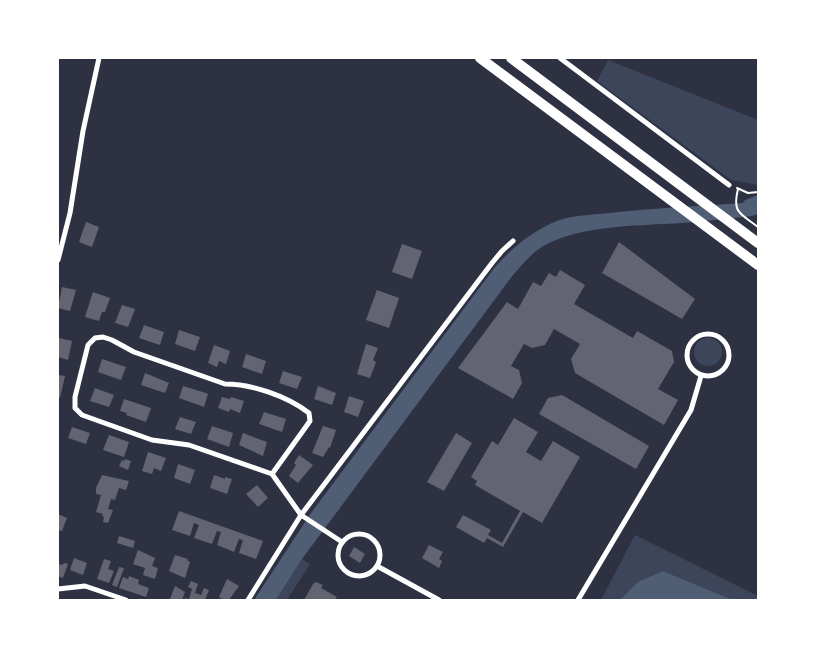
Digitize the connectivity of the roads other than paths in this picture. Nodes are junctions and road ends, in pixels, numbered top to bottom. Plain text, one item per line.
1 (99, 58) edge
2 (480, 58) edge
3 (511, 58) edge
4 (560, 58) edge
5 (729, 185) road end
6 (513, 241) dead end
7 (758, 243) edge
8 (58, 260) edge
9 (758, 265) edge
10 (701, 376) junction
11 (272, 474) junction
12 (300, 515) junction
13 (342, 542) junction
14 (377, 566) junction
15 (58, 589) edge
16 (126, 600) edge
17 (248, 600) edge
18 (439, 600) edge
19 (578, 600) edge

1 - 8 street
2 - 9 highway
3 - 7 highway
4 - 5 street
6 - 12 street
10 - 10 street
10 - 19 street
11 - 11 street
11 - 12 street
12 - 13 street
12 - 17 street
13 - 14 street
13 - 14 street
14 - 18 street
15 - 16 street

